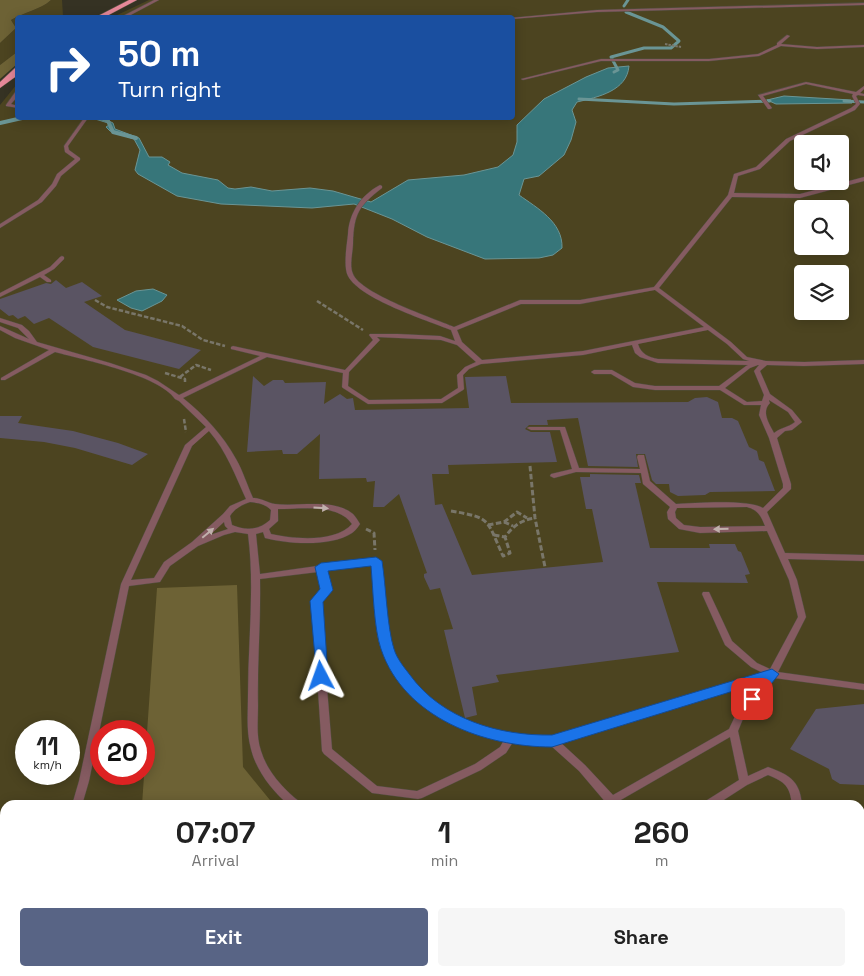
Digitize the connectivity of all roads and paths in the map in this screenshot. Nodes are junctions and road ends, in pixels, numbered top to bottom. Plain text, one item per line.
1 (134, 0) edge
2 (157, 0) edge
3 (864, 4) edge
4 (103, 15) edge
5 (127, 15) edge
6 (515, 18) edge
7 (788, 36) dead end
8 (665, 44) dead end
9 (778, 45) junction
10 (864, 46) edge
11 (681, 47) dead end
12 (15, 73) edge
13 (523, 79) dead end
14 (0, 86) edge
15 (864, 87) edge
16 (15, 96) edge
17 (864, 96) edge
18 (856, 99) junction
19 (15, 106) edge
20 (770, 108) dead end
21 (85, 120) edge
22 (864, 179) edge
23 (380, 187) dead end
24 (731, 195) junction
25 (0, 226) edge
26 (62, 258) dead end
27 (40, 275) junction
28 (49, 281) dead end
29 (656, 288) junction
30 (0, 295) edge
31 (94, 300) dead end
32 (317, 301) dead end
33 (0, 320) edge
34 (0, 328) edge
35 (709, 328) junction
36 (454, 329) junction
37 (372, 336) junction
38 (444, 338) junction
39 (34, 342) junction
40 (634, 343) junction
41 (459, 344) junction
42 (233, 348) joint
43 (53, 350) junction
44 (266, 355) junction
45 (745, 358) junction
46 (480, 362) junction
47 (864, 362) edge
48 (738, 363) junction
49 (765, 363) junction
50 (352, 365) junction
51 (748, 367) junction
52 (332, 368) junction
53 (214, 371) dead end
54 (757, 371) junction
55 (346, 372) junction
56 (594, 372) dead end
57 (180, 378) dead end
58 (1, 379) edge
59 (721, 388) junction
60 (177, 398) junction
61 (767, 399) junction
62 (746, 404) junction
63 (180, 413) dead end
64 (762, 415) junction
65 (209, 428) junction
66 (531, 428) dead end
67 (197, 438) junction
68 (773, 438) junction
69 (641, 457) dead end
70 (530, 466) dead end
71 (576, 470) junction
72 (644, 471) junction
73 (554, 476) dead end
74 (250, 500) junction
75 (272, 506) junction
76 (674, 506) junction
77 (451, 511) dead end
78 (762, 512) junction
79 (226, 516) junction
80 (527, 518) junction
81 (535, 518) junction
82 (504, 522) junction
83 (356, 524) junction
84 (488, 525) junction
85 (513, 526) junction
86 (265, 528) junction
87 (770, 528) junction
88 (235, 530) junction
89 (252, 532) junction
90 (494, 535) junction
91 (505, 537) junction
92 (195, 544) junction
93 (782, 556) junction
94 (864, 558) edge
95 (376, 561) junction
96 (321, 567) junction
97 (545, 567) dead end
98 (258, 576) junction
99 (125, 584) junction
100 (706, 594) dead end
101 (772, 674) junction
102 (864, 686) edge
103 (733, 731) junction
104 (511, 737) junction
105 (552, 741) junction
106 (744, 782) junction
107 (79, 800) edge
108 (289, 800) edge
109 (611, 800) edge
110 (619, 800) edge
111 (716, 800) edge
112 (797, 800) edge

1 - 4 highway
2 - 5 lane
3 - 6 lane
7 - 9 lane
8 - 11 path
9 - 10 lane
9 - 13 lane
12 - 14 highway
15 - 18 lane
16 - 19 lane
17 - 18 lane
18 - 20 lane
18 - 24 lane
21 - 25 lane
22 - 24 lane
23 - 36 lane
24 - 29 lane
26 - 27 lane
27 - 28 lane
27 - 30 lane
29 - 35 lane
29 - 36 lane
31 - 42 path
32 - 37 path
33 - 39 lane
34 - 39 lane
35 - 40 lane
35 - 45 lane
36 - 38 lane
36 - 41 lane
37 - 38 lane
37 - 50 lane
38 - 41 lane
39 - 43 lane
40 - 46 lane
40 - 48 lane
41 - 46 lane
42 - 44 lane
43 - 58 lane
43 - 60 lane
44 - 52 lane
44 - 60 lane
45 - 48 lane
45 - 49 lane
46 - 55 lane
47 - 49 lane
48 - 49 lane
48 - 51 lane
49 - 51 lane
49 - 54 lane
50 - 52 lane
50 - 55 lane
51 - 54 lane
51 - 59 lane
52 - 55 lane
53 - 57 path
54 - 61 lane
56 - 59 lane
59 - 62 lane
60 - 65 lane
61 - 62 lane
61 - 64 lane
61 - 68 lane
62 - 64 lane
63 - 67 path
64 - 68 lane
65 - 67 lane
65 - 74 lane
66 - 71 lane
67 - 99 lane
68 - 78 lane
69 - 72 lane
70 - 81 path
71 - 72 lane
71 - 73 lane
72 - 76 lane
74 - 75 lane
74 - 79 lane
75 -> 83 lane
75 - 86 lane
76 - 78 lane
87 -> 76 lane
77 - 84 path
78 - 87 lane
79 - 88 lane
92 -> 79 lane
80 - 81 path
80 - 82 path
80 - 85 path
81 - 97 path
82 - 84 path
82 - 85 path
83 - 86 lane
83 - 95 path
84 - 90 path
85 - 91 path
86 - 89 lane
87 - 93 lane
88 - 89 lane
88 - 92 lane
89 - 98 lane
90 - 91 path
90 - 91 path
92 - 99 lane
93 - 94 lane
93 - 101 lane
95 - 96 lane
95 - 104 lane
96 - 98 lane
96 - 104 lane
98 - 108 lane
99 - 107 lane
100 - 101 lane
101 - 102 lane
101 - 103 lane
101 - 105 lane
103 - 106 lane
103 - 110 lane
104 - 105 lane
105 - 109 lane
106 - 111 lane
106 - 112 lane

